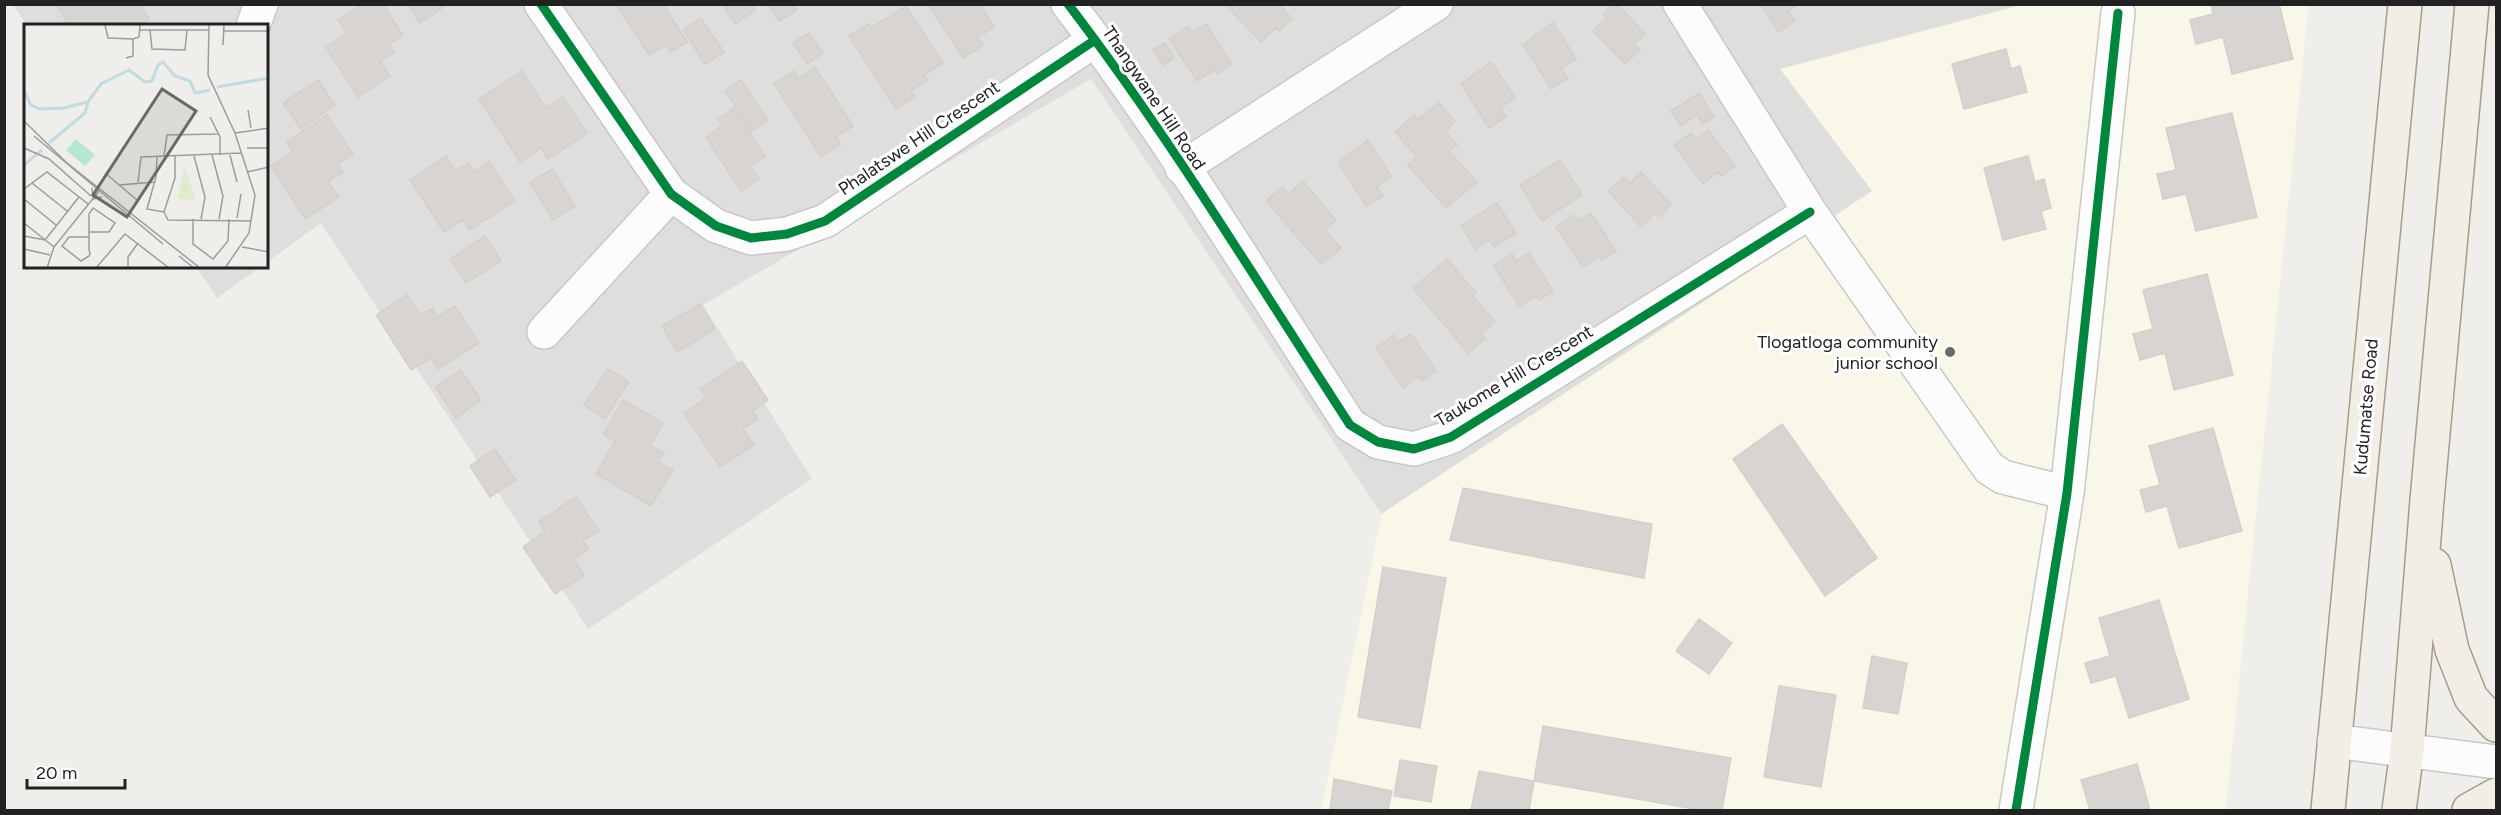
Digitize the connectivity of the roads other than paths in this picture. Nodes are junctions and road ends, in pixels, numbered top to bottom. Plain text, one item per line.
1 (261, 4) edge
2 (541, 4) edge
3 (1068, 4) edge
4 (1436, 4) edge
5 (1680, 4) edge
6 (2405, 4) edge
7 (2472, 4) edge
8 (2118, 13) dead end
9 (254, 24) edge
10 (1095, 40) junction
11 (1182, 168) junction
12 (671, 194) junction
13 (1212, 212) joint
14 (1810, 212) junction
15 (544, 332) dead end
16 (2067, 493) junction
17 (2427, 500) junction
18 (2496, 725) edge
19 (2334, 741) junction
20 (2407, 751) junction
21 (2496, 762) edge
22 (2496, 795) edge
23 (2016, 810) edge
24 (2328, 810) edge
25 (2399, 810) edge
26 (2469, 810) edge

1 - 9 street
2 - 12 street
3 - 10 street, Thangwane Hill Road
4 - 11 street
5 - 14 street
6 - 19 main road, Kudumatse Road
7 - 17 main road
8 - 16 street
10 - 11 street, Thangwane Hill Road
10 - 12 street, Phalatswe Hill Crescent
11 - 13 street, Thangwane Hill Road
12 - 15 street
13 - 14 street, Taukome Hill Crescent
14 - 16 street
16 - 23 street
17 - 18 main road
17 - 20 main road
19 - 20 street
19 - 24 main road, Kudumatse Road
20 - 21 street
20 - 25 main road
22 - 26 main road

